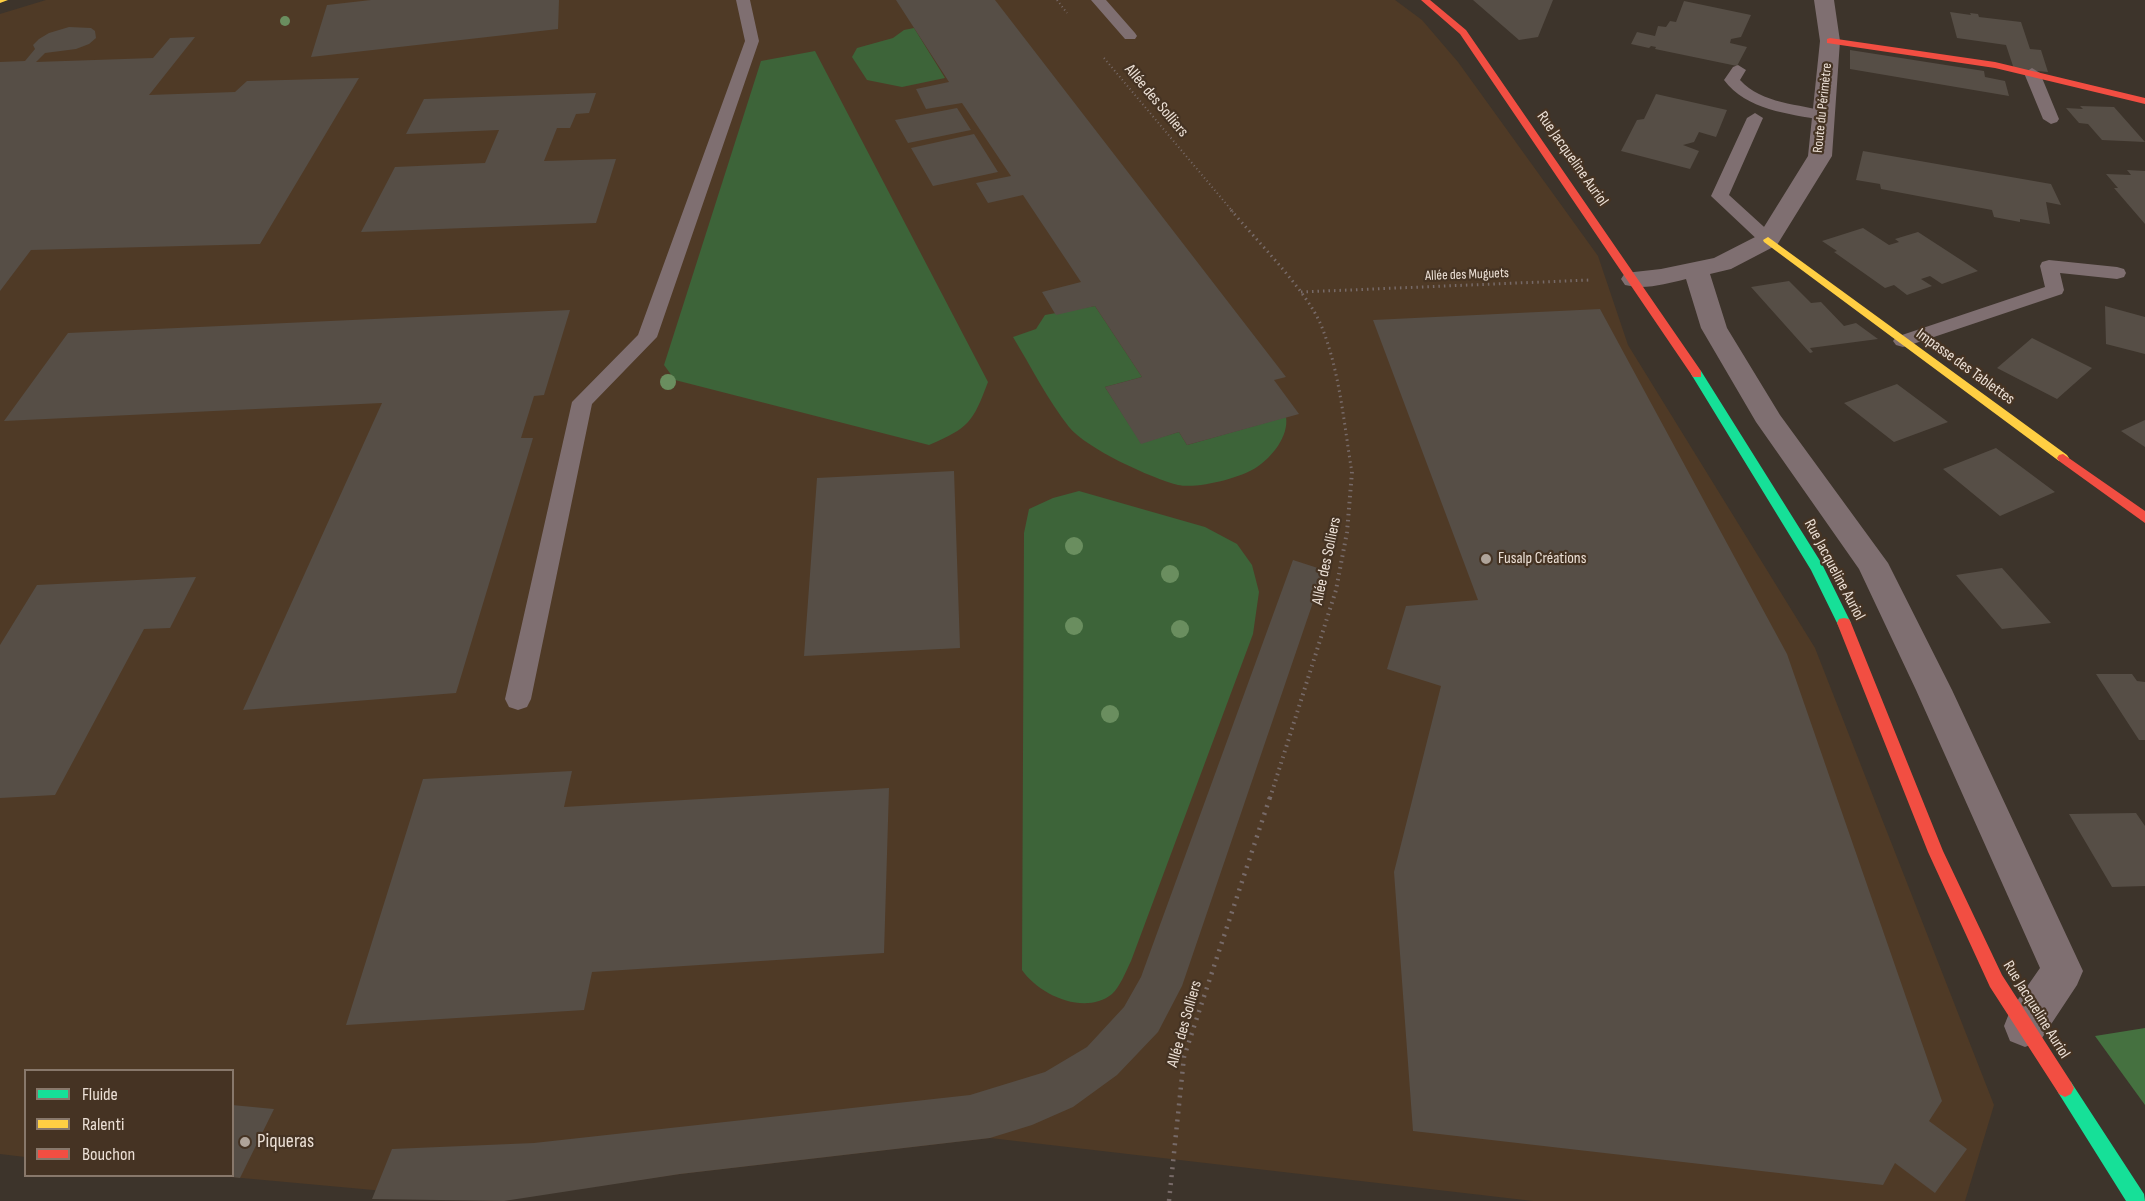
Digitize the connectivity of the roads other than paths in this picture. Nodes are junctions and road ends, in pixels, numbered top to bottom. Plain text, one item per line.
1 (743, 0) edge
2 (1098, 0) edge
3 (1425, 0) edge
4 (1824, 0) edge
5 (1130, 36) dead end
6 (1830, 41) junction
7 (1738, 70) dead end
8 (2032, 73) junction
9 (2145, 101) edge
10 (1823, 115) junction
11 (1755, 118) dead end
12 (2051, 118) dead end
13 (1768, 240) junction
14 (1696, 269) junction
15 (2117, 273) dead end
16 (1634, 279) junction
17 (1903, 341) junction
18 (2145, 518) edge
19 (518, 699) dead end
20 (2025, 1026) junction
21 (2137, 1201) edge

1 - 19 lane
2 - 5 lane
3 - 16 street, Rue Jacqueline Auriol
4 - 6 street, Route du Périmètre
6 - 8 street
6 - 10 street, Route du Périmètre
7 - 10 lane
8 - 9 street
8 - 12 lane
10 - 13 street, Route du Périmètre
11 - 13 lane
13 - 14 street
13 - 17 street, Impasse des Tablettes
14 - 16 street
14 - 20 street
15 - 17 lane
16 - 20 street, Rue Jacqueline Auriol
17 - 18 street, Impasse des Tablettes
20 - 21 street, Rue Jacqueline Auriol

